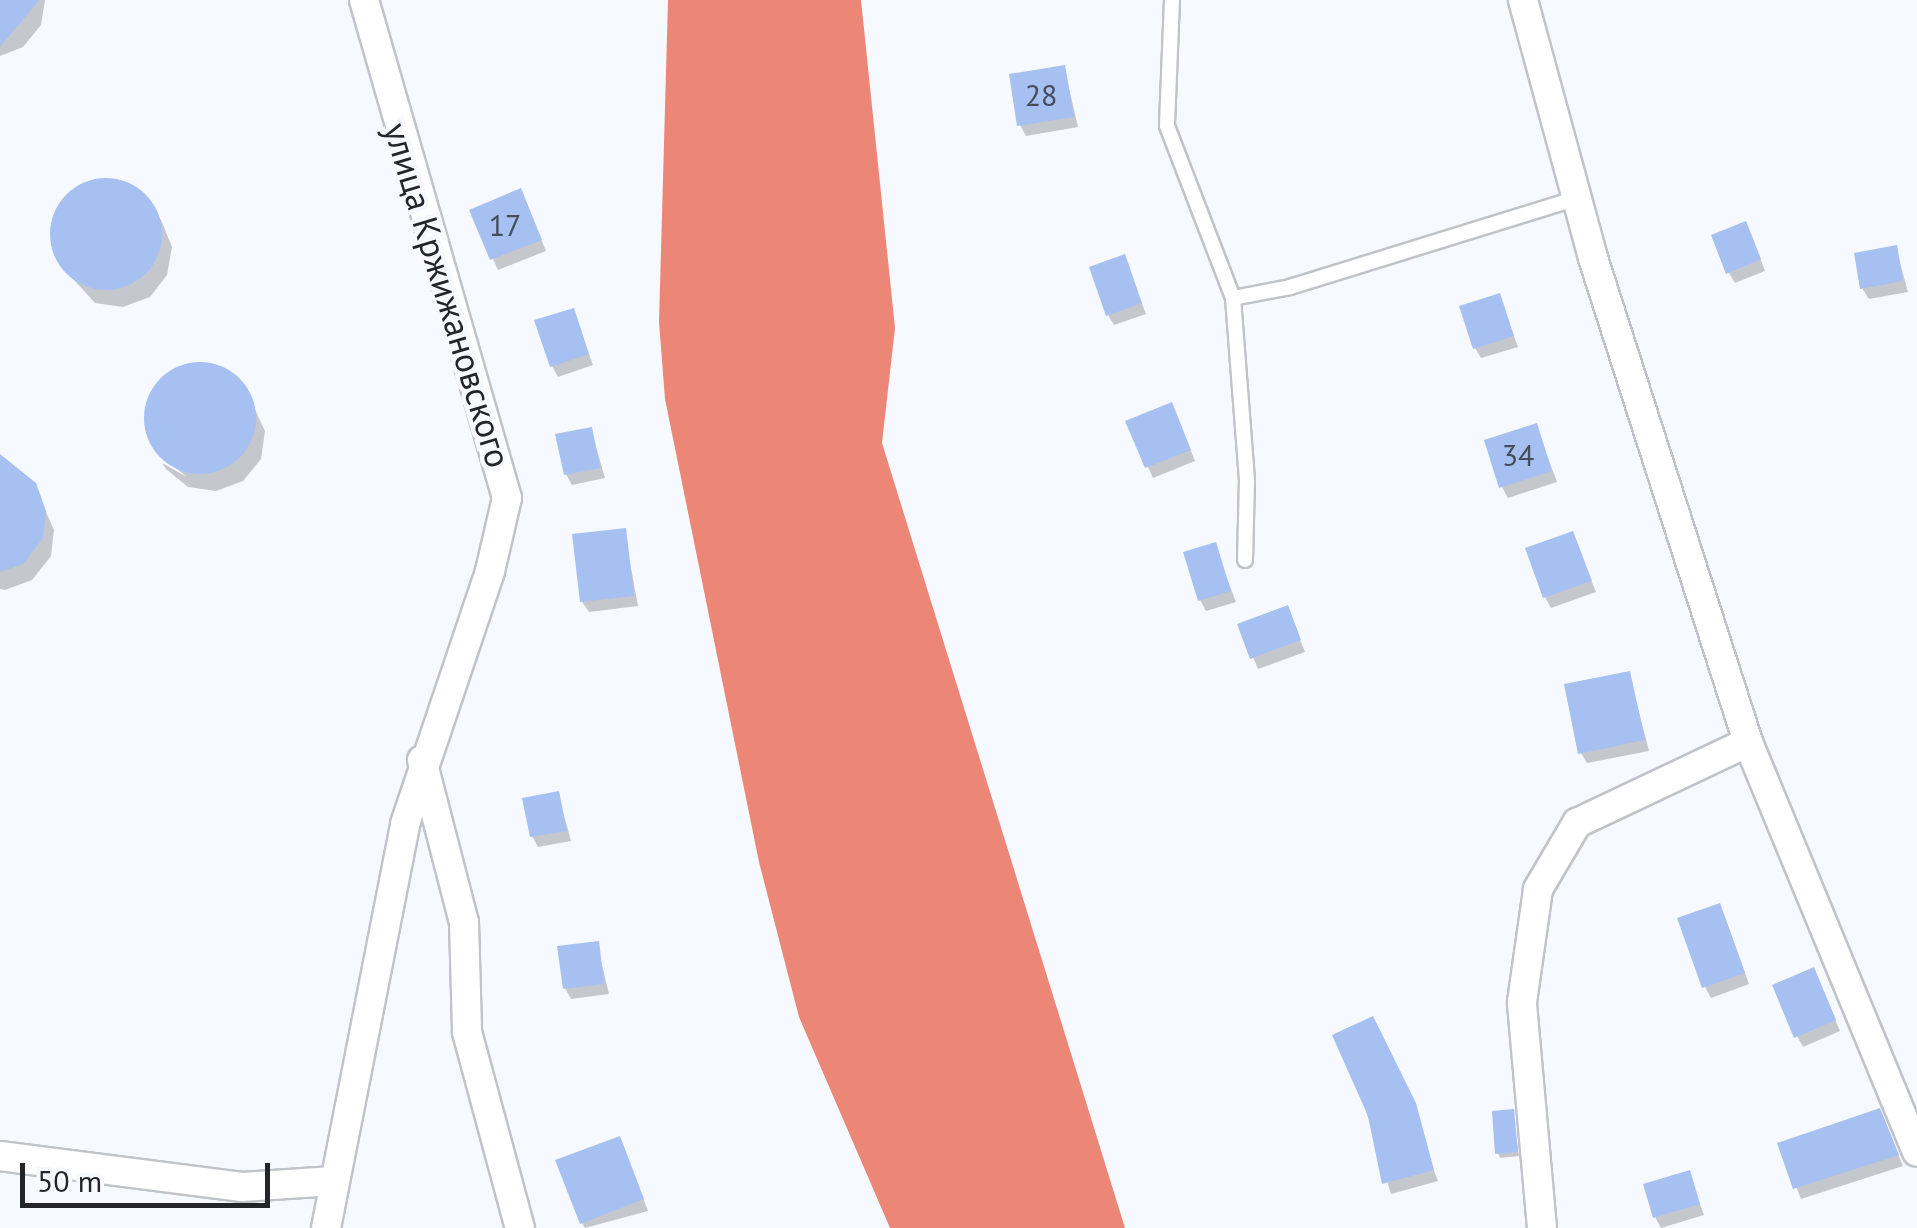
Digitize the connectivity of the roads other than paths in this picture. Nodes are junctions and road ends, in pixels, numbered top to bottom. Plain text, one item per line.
1 (364, 0) edge
2 (1172, 0) edge
3 (1524, 0) edge
4 (1577, 198) junction
5 (1233, 298) junction
6 (1245, 560) dead end
7 (1748, 742) junction
8 (422, 759) junction
9 (1917, 1152) edge
10 (0, 1156) edge
11 (334, 1181) junction
12 (326, 1228) edge
13 (520, 1228) edge
14 (1542, 1228) edge

1 - 8 street, улица Кржижановского
2 - 5 lane
3 - 4 street
4 - 5 lane
4 - 7 street
5 - 6 lane
7 - 9 street
7 - 14 street
8 - 11 street, улица Кржижановского
8 - 13 street
10 - 11 street
11 - 12 street, улица Кржижановского

